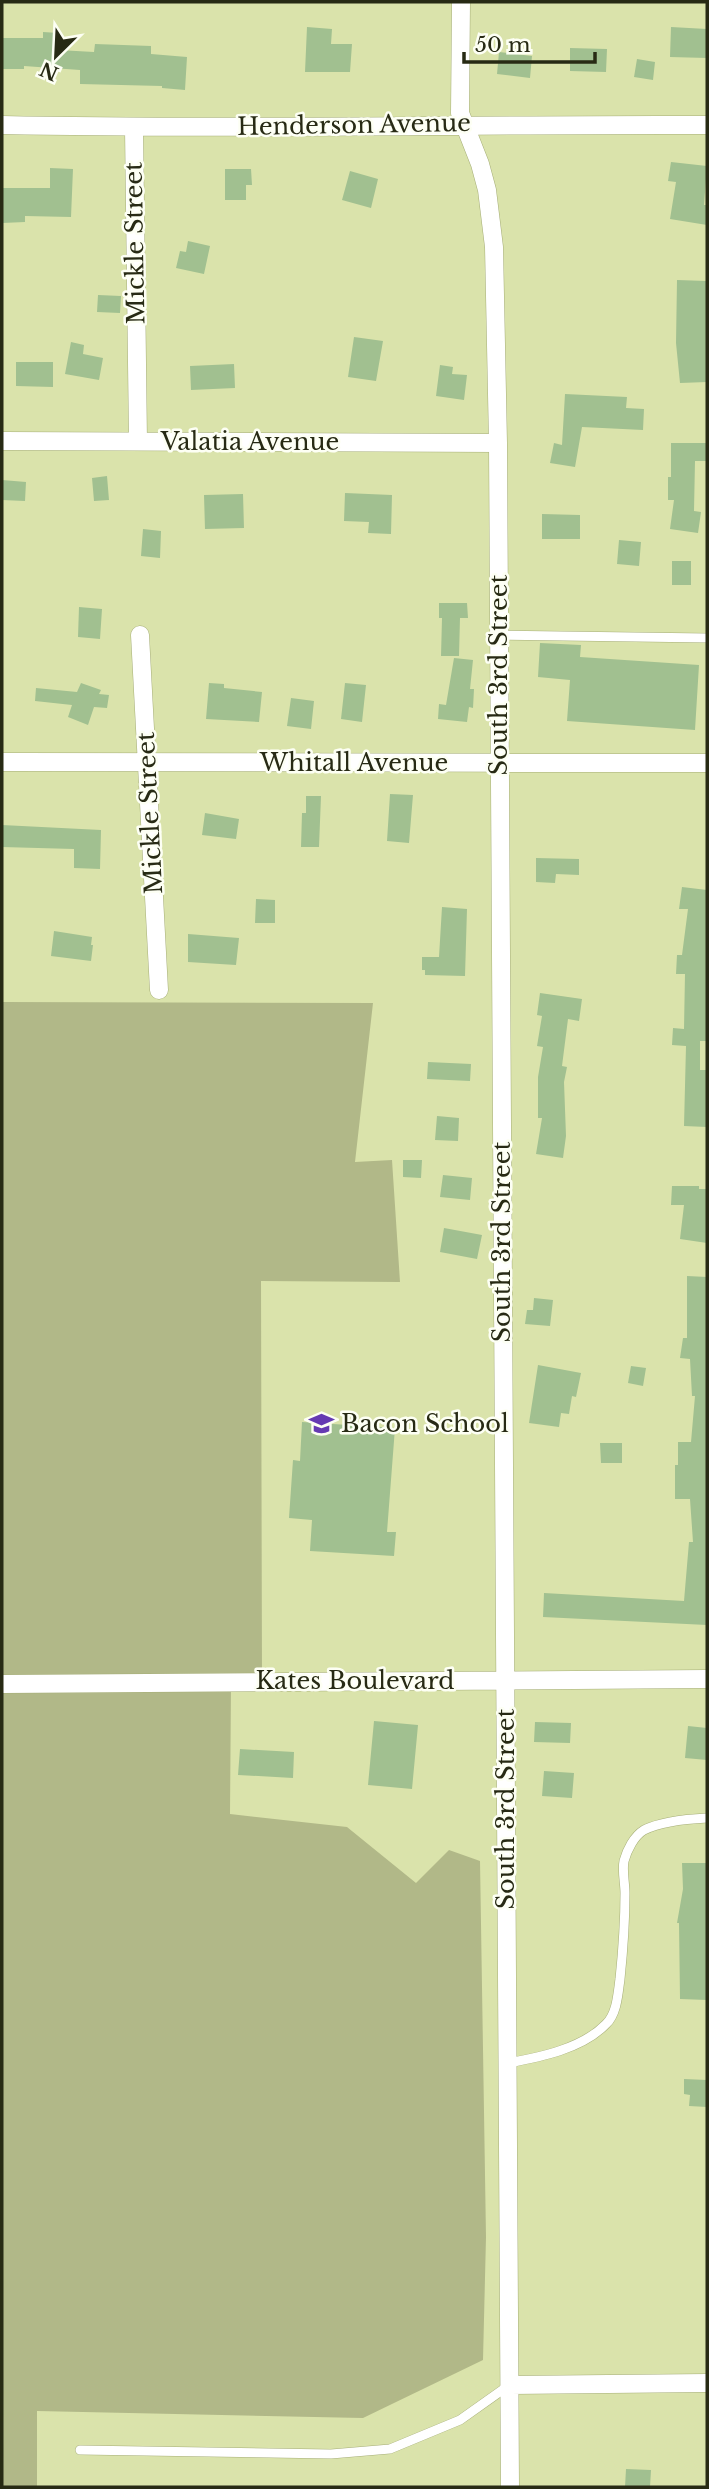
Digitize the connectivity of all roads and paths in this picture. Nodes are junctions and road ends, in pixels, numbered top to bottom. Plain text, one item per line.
1 (461, 2) edge
2 (463, 124) junction
3 (2, 125) edge
4 (707, 125) edge
5 (134, 128) junction
6 (2, 441) edge
7 (138, 441) junction
8 (498, 443) junction
9 (140, 635) dead end
10 (499, 635) junction
11 (707, 638) edge
12 (2, 762) edge
13 (147, 763) junction
14 (499, 763) junction
15 (707, 763) edge
16 (159, 990) dead end
17 (707, 1679) edge
18 (505, 1680) junction
19 (2, 1684) edge
20 (707, 1818) edge
21 (508, 2063) junction
22 (707, 2383) edge
23 (510, 2385) junction
24 (80, 2451) dead end
25 (510, 2487) edge

1 - 2 street, South 3rd Street
2 - 4 street, Henderson Avenue
2 - 5 street, Henderson Avenue
2 - 8 street, South 3rd Street
3 - 5 street, Henderson Avenue
5 - 7 street, Mickle Street
6 - 7 street, Valatia Avenue
7 - 8 street, Valatia Avenue
8 - 10 street, South 3rd Street
9 - 13 street, Mickle Street
10 - 11 lane
10 - 14 street, South 3rd Street
12 - 13 street, Whitall Avenue
13 - 14 street, Whitall Avenue
13 - 16 street, Mickle Street
14 - 15 street, Whitall Avenue
14 - 18 street, South 3rd Street
17 - 18 street, Kates Boulevard
18 - 19 street, Kates Boulevard
18 - 21 street, South 3rd Street
20 - 21 lane
21 - 23 street, South 3rd Street
22 - 23 street
23 - 24 lane
23 - 25 street, South 3rd Street

